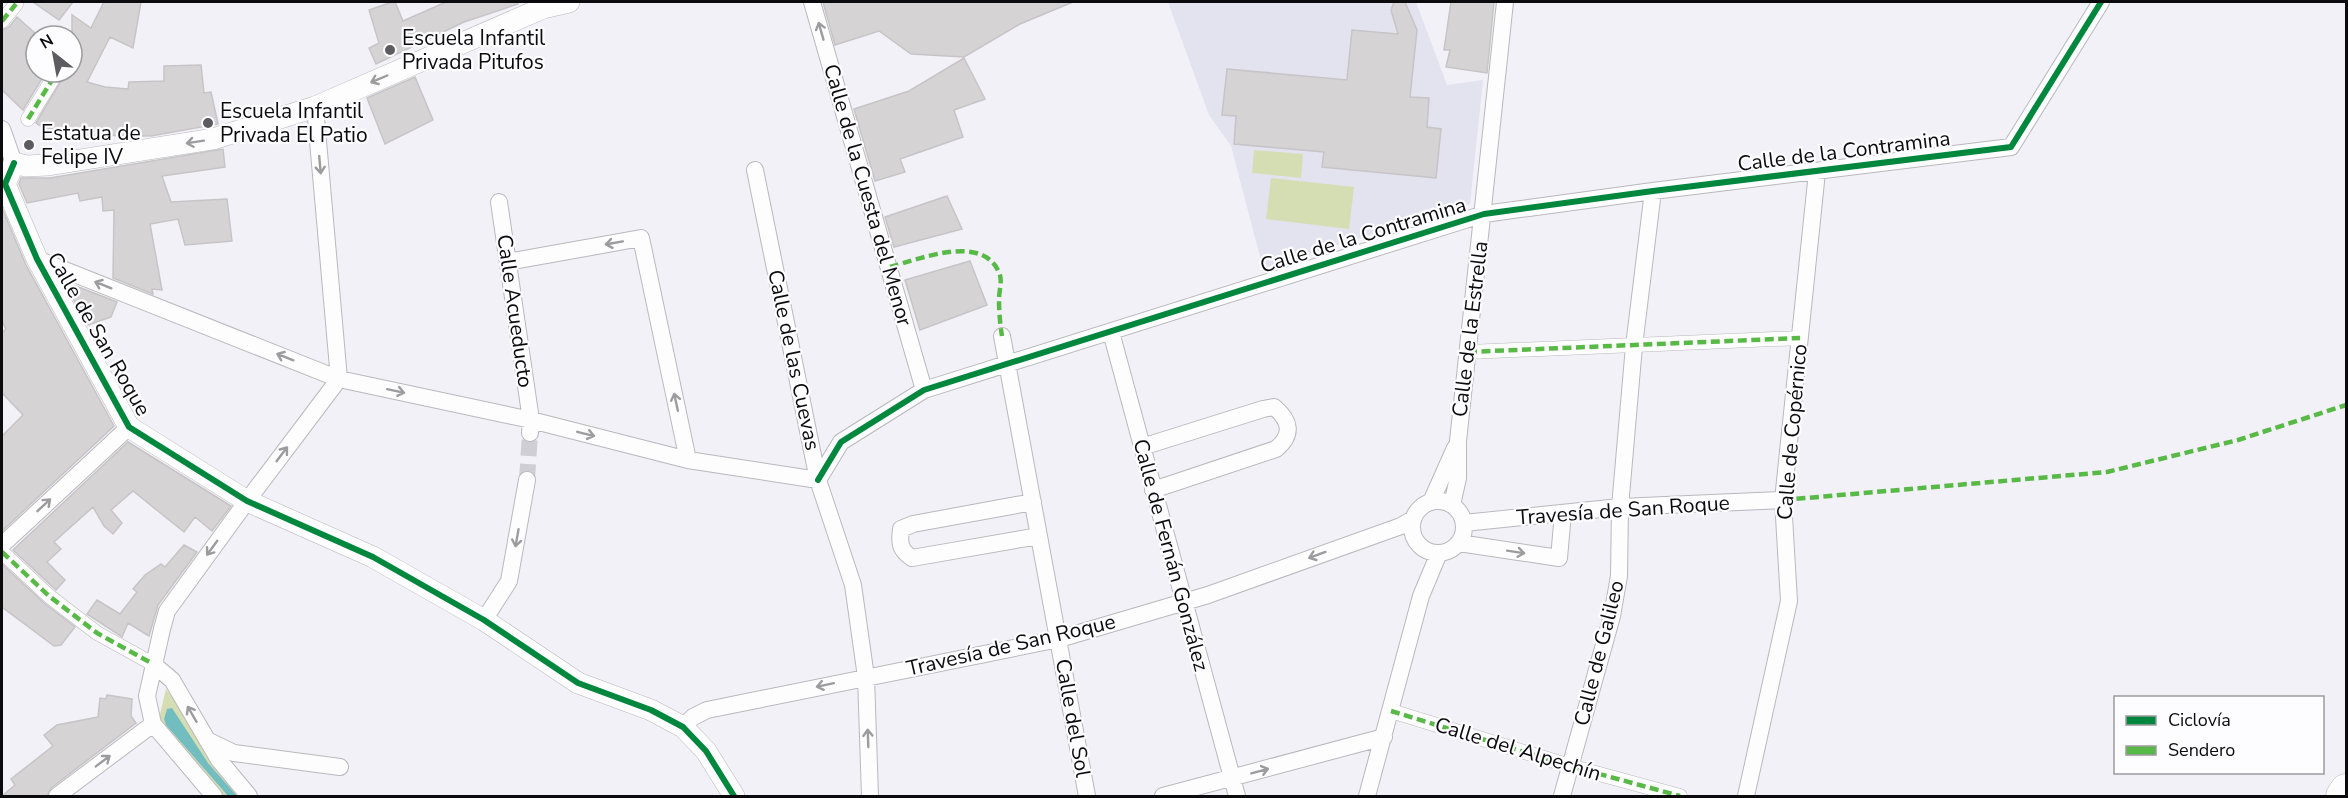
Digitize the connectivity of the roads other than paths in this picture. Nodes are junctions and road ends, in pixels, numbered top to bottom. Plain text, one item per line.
1 (569, 2) edge
2 (812, 2) edge
3 (1505, 2) edge
4 (2101, 2) edge
5 (16, 4) dead end
6 (2, 21) edge
7 (50, 84) edge
8 (315, 107) junction
9 (28, 119) dead end
10 (2, 129) edge
11 (8, 167) edge
12 (755, 170) dead end
13 (1817, 172) junction
14 (1653, 191) junction
15 (499, 202) dead end
16 (1484, 214) junction
17 (37, 259) junction
18 (508, 262) junction
19 (1111, 332) junction
20 (1002, 336) dead end
21 (1800, 338) junction
22 (1634, 346) junction
23 (1468, 352) junction
24 (1007, 364) junction
25 (339, 379) junction
26 (924, 390) junction
27 (129, 427) junction
28 (530, 427) junction
29 (1458, 441) junction
30 (1142, 447) junction
31 (688, 459) junction
32 (527, 480) tunnel mouth
33 (818, 480) junction
34 (1153, 490) junction
35 (1782, 500) junction
36 (247, 501) junction
37 (1033, 502) junction
38 (1431, 502) junction
39 (1452, 505) junction
40 (1620, 507) junction
41 (1563, 513) junction
42 (1413, 519) junction
43 (1464, 523) junction
44 (1039, 536) junction
45 (1372, 536) junction
46 (1418, 543) junction
47 (1459, 543) junction
48 (2, 545) edge
49 (2, 552) edge
50 (1439, 553) junction
51 (1420, 596) junction
52 (1183, 602) junction
53 (484, 621) junction
54 (1059, 639) junction
55 (153, 664) junction
56 (866, 677) junction
57 (1391, 711) junction
58 (153, 724) junction
59 (683, 727) junction
60 (1384, 737) junction
61 (207, 740) junction
62 (1570, 766) junction
63 (340, 767) dead end
64 (1231, 779) junction
65 (2346, 790) edge
66 (57, 796) edge
67 (214, 796) edge
68 (249, 796) edge
69 (733, 796) edge
70 (870, 796) edge
71 (1087, 796) edge
72 (1162, 796) edge
73 (1237, 796) edge
74 (1367, 796) edge
75 (1562, 796) edge
76 (1680, 796) edge
77 (1746, 796) edge
78 (2342, 796) edge

1 -> 8 street
26 -> 2 street, Calle de la Cuesta del Menor
3 - 16 street, Calle de la Estrella
4 - 13 street, Calle de la Contramina
5 - 6 street
7 - 9 street
8 -> 11 street
8 -> 25 street
10 - 11 street
11 - 17 street, Calle de San Roque
12 - 33 street, Calle de las Cuevas
13 - 14 street, Calle de la Contramina
13 - 21 street, Calle de Copérnico
14 - 16 street, Calle de la Contramina
14 - 22 street, Calle de Galileo
15 - 18 street, Calle Acueducto
16 - 19 street, Calle de la Contramina
16 - 23 street, Calle de la Estrella
25 -> 17 street
17 - 27 street, Calle de San Roque
18 - 28 street, Calle Acueducto
31 -> 18 street
19 - 24 street, Calle de la Contramina
19 - 30 street, Calle de Fernán González
20 - 24 street, Calle del Sol
21 - 22 street
21 - 35 street, Calle de Copérnico
22 - 23 street
22 - 40 street, Calle de Galileo
23 - 29 street, Calle de la Estrella
24 - 26 street, Calle de la Contramina
24 - 37 street, Calle del Sol
25 -> 28 street
36 -> 25 street
26 - 33 street, Calle de la Contramina
27 - 36 street, Calle de San Roque
48 -> 27 street
28 -> 31 street
29 - 38 street, Calle de la Estrella
29 - 39 street, Calle de la Estrella
30 - 34 street, Calle de Fernán González
30 - 34 street
31 - 33 street
32 -> 53 street
33 - 56 street, Calle de las Cuevas
34 - 52 street, Calle de Fernán González
35 - 40 street, Travesía de San Roque
35 - 77 street, Calle de Copérnico
36 - 53 street, Calle de San Roque
36 -> 55 street
37 - 44 street, Calle del Sol
37 - 44 street
38 - 39 street
38 - 42 street
39 - 43 street
40 - 41 street, Travesía de San Roque
40 - 62 street, Calle de Galileo
41 - 43 street, Travesía de San Roque
47 -> 41 street
42 - 45 street, Travesía de San Roque
42 - 46 street
43 - 47 street
44 - 54 street, Calle del Sol
45 - 46 street, Travesía de San Roque
45 -> 52 street, Travesía de San Roque
46 - 50 street
46 - 51 street
47 - 50 street
49 - 55 street
50 - 51 street
51 - 57 street
52 - 54 street, Travesía de San Roque
52 - 64 street, Calle de Fernán González
53 - 59 street, Calle de San Roque
54 - 56 street, Travesía de San Roque
54 - 71 street, Calle del Sol
55 - 58 street
61 -> 55 street
56 -> 59 street, Travesía de San Roque
70 -> 56 street, Calle de las Cuevas
57 - 60 street
57 - 62 street, Calle del Alpechín
66 -> 58 street
58 - 67 street
59 - 69 street, Calle de San Roque
64 -> 60 street
60 - 74 street
61 - 63 street
61 - 68 street
62 - 75 street, Calle de Galileo
62 - 76 street, Calle del Alpechín
64 - 72 street
64 - 73 street, Calle de Fernán González
65 - 78 highway

